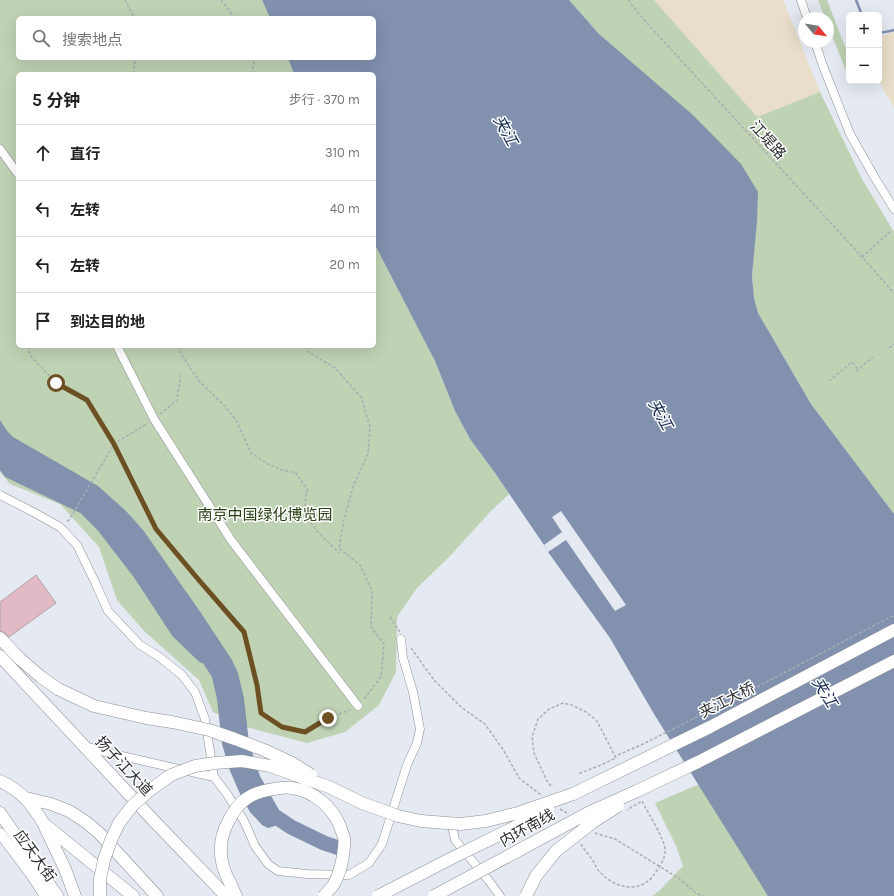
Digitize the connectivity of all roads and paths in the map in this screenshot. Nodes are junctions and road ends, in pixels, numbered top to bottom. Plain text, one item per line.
1 (125, 0) edge
2 (221, 0) edge
3 (628, 0) edge
4 (801, 0) edge
5 (805, 12) edge
6 (133, 16) edge
7 (233, 16) edge
8 (817, 48) edge
9 (136, 60) edge
10 (253, 60) edge
11 (134, 72) edge
12 (252, 72) edge
13 (0, 149) edge
14 (16, 171) edge
15 (894, 209) edge
16 (891, 231) dead end
17 (862, 256) junction
18 (894, 293) edge
19 (894, 344) edge
20 (28, 348) edge
21 (118, 348) edge
22 (181, 348) edge
23 (307, 348) edge
24 (889, 348) dead end
25 (873, 357) dead end
26 (858, 369) junction
27 (856, 371) dead end
28 (181, 372) dead end
29 (829, 381) dead end
30 (154, 419) junction
31 (114, 444) junction
32 (0, 495) edge
33 (69, 520) dead end
34 (339, 553) dead end
35 (894, 615) edge
36 (390, 617) dead end
37 (894, 630) edge
38 (401, 636) joint
39 (0, 638) edge
40 (410, 647) dead end
41 (0, 656) edge
42 (894, 661) edge
43 (358, 706) junction
44 (83, 745) junction
45 (618, 755) dead end
46 (578, 774) dead end
47 (214, 777) junction
48 (0, 781) edge
49 (551, 786) dead end
50 (329, 787) junction
51 (637, 792) junction
52 (573, 794) junction
53 (544, 797) dead end
54 (26, 798) junction
55 (557, 806) dead end
56 (625, 811) dead end
57 (0, 813) edge
58 (570, 815) dead end
59 (44, 824) junction
60 (452, 825) dead end
61 (0, 833) edge
62 (596, 833) dead end
63 (580, 843) dead end
64 (45, 896) edge
65 (57, 896) edge
66 (75, 896) edge
67 (100, 896) edge
68 (133, 896) edge
69 (157, 896) edge
70 (226, 896) edge
71 (236, 896) edge
72 (324, 896) edge
73 (378, 896) edge
74 (434, 896) edge
75 (500, 896) edge
76 (526, 896) edge
77 (704, 896) edge

1 - 6 path
2 - 7 path
3 - 17 path, 江堤路
4 - 5 street
8 - 15 street
9 - 11 path
10 - 12 path
13 - 14 street
16 - 17 path
17 - 18 path, 江堤路
19 - 24 path
20 - 31 path
21 - 30 street
22 - 34 path
23 - 43 path
25 - 26 path
26 - 27 path
26 - 29 path
28 - 30 path
30 - 31 path
30 - 43 street
31 - 33 path
31 - 43 path
32 - 47 street
35 - 45 path
36 - 38 path
37 - 52 highway, 夹江大桥
38 - 47 street
39 - 50 highway, bridge
40 - 53 path
41 - 44 highway, 扬子江大道
42 - 51 highway
44 - 47 street
44 - 70 highway, 扬子江大道
46 - 49 path
48 - 54 highway
50 - 52 highway, bridge
50 - 67 highway, bridge
51 - 74 highway, 内环南线, bridge
51 - 76 highway, bridge
52 - 73 highway, 内环南线, bridge
54 - 59 highway
54 - 69 highway
55 - 58 path
56 - 63 path
57 - 65 highway
59 - 66 highway
59 - 68 highway
60 - 75 street
61 - 64 main road, 应天大街
62 - 77 path
71 - 72 highway, bridge

